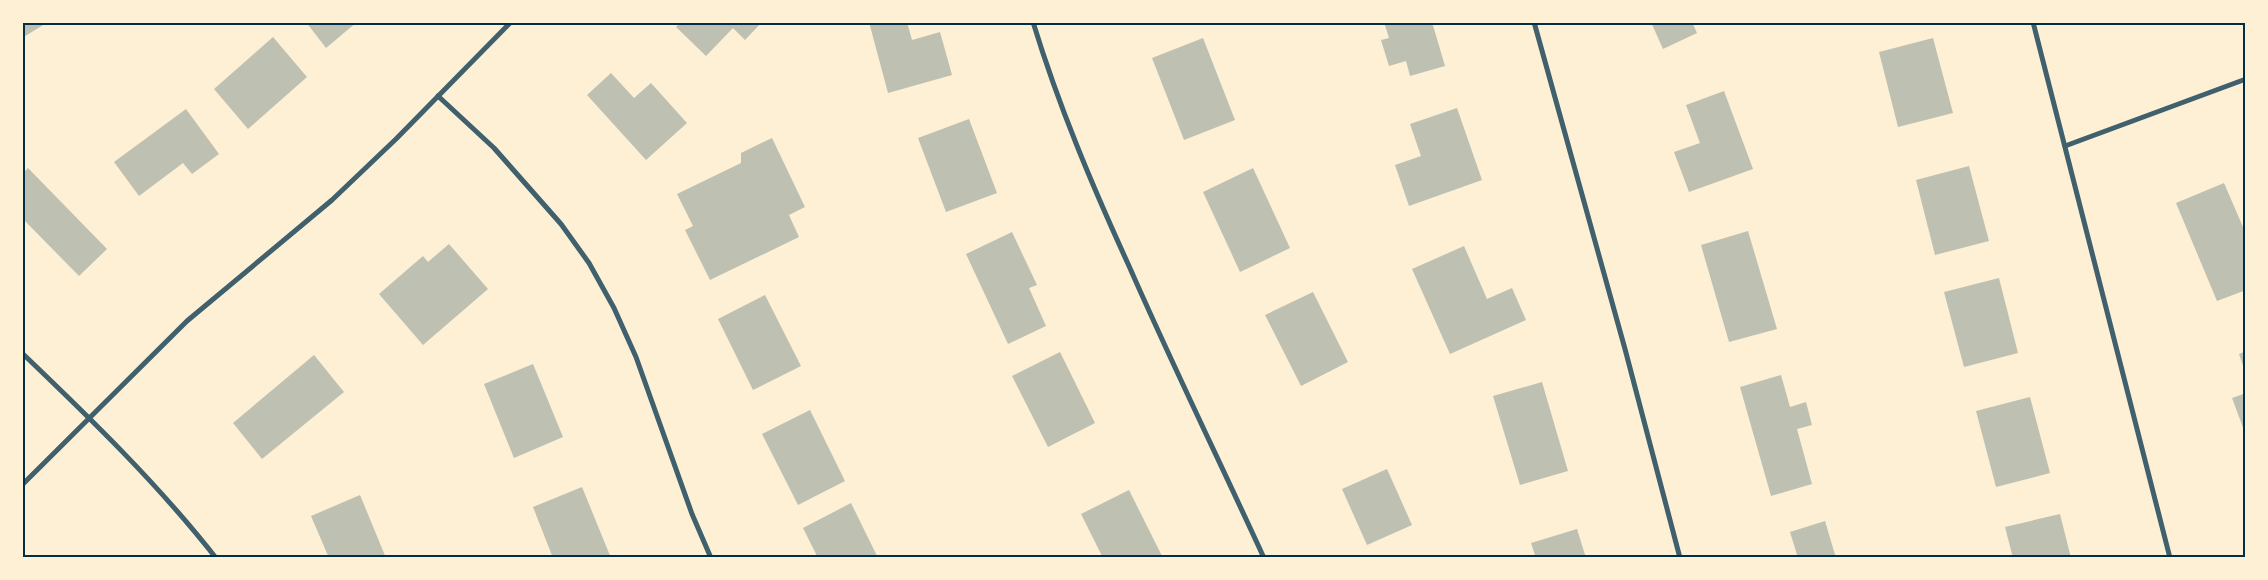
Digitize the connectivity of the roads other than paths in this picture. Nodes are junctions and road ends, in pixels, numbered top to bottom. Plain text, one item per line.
1 (511, 22) edge
2 (1033, 22) edge
3 (1534, 22) edge
4 (2033, 22) edge
5 (2246, 79) edge
6 (438, 96) junction
7 (2065, 146) junction
8 (22, 353) edge
9 (88, 418) junction
10 (22, 485) edge
11 (216, 558) edge
12 (711, 558) edge
13 (1264, 558) edge
14 (1680, 558) edge
15 (2170, 558) edge

1 - 6 street
2 - 13 street
3 - 14 street
4 - 7 street
5 - 7 street
6 - 9 street
6 - 12 street
7 - 15 street
8 - 9 street
9 - 10 street
9 - 11 street

